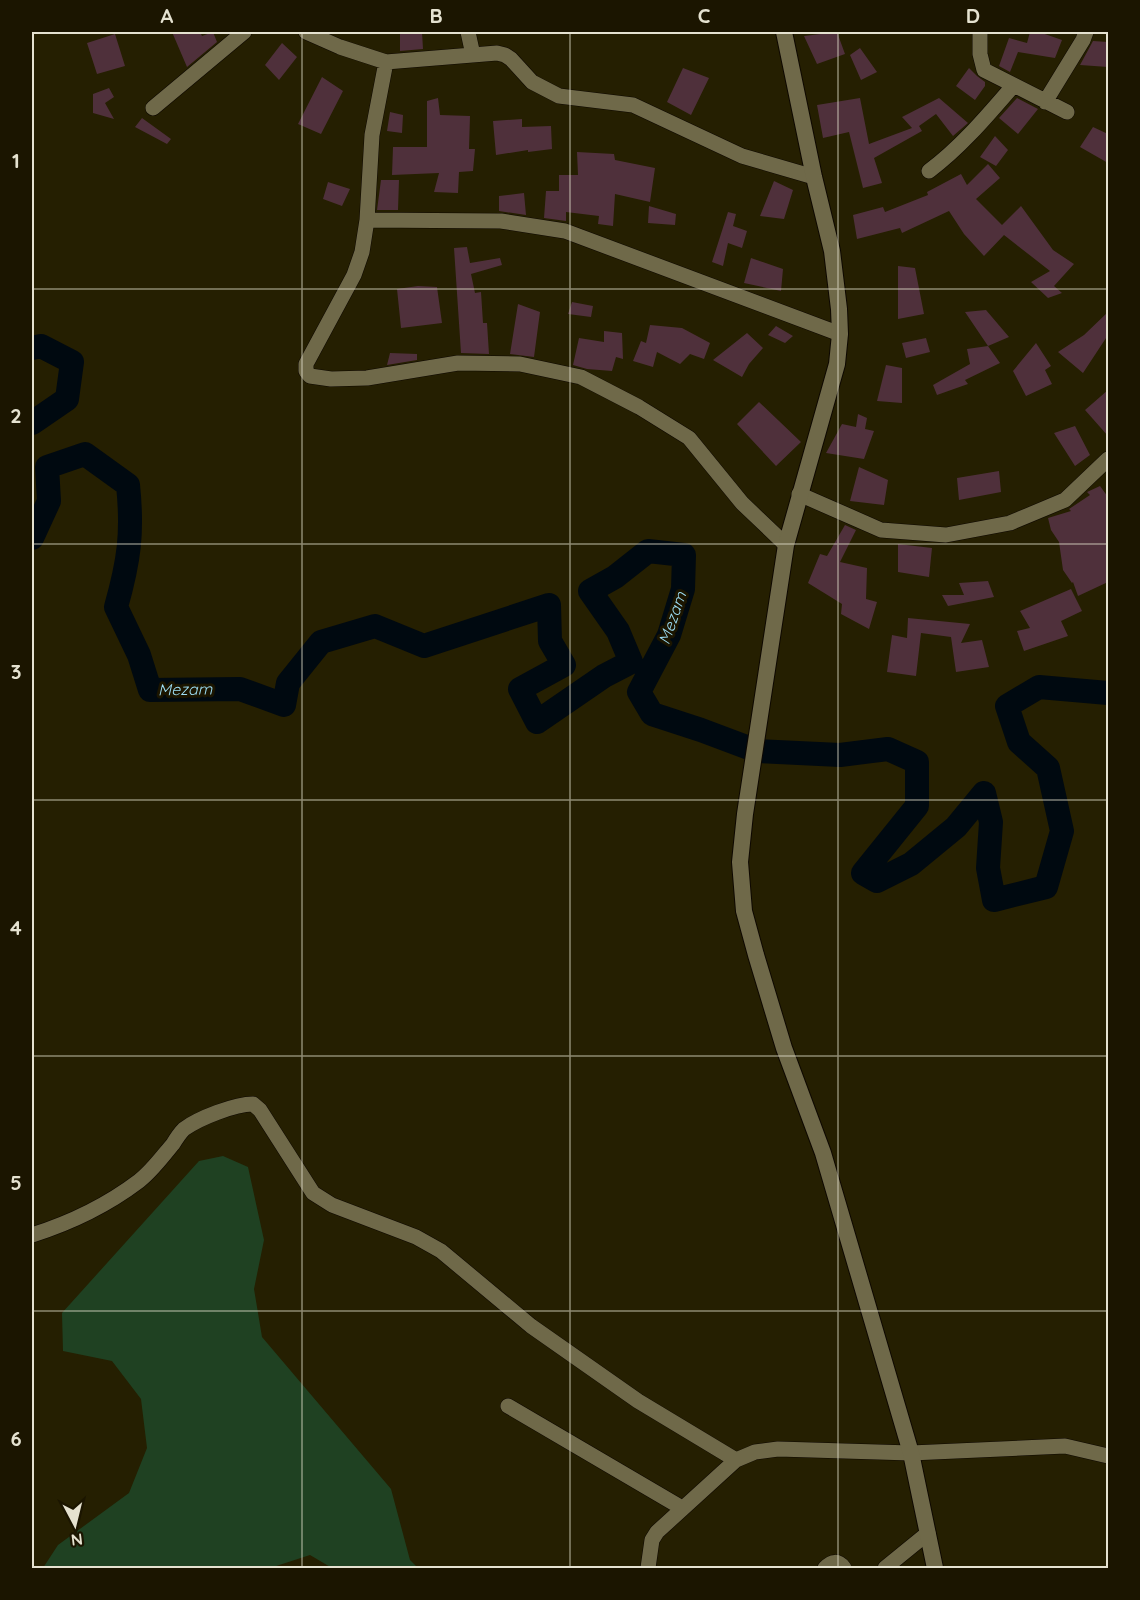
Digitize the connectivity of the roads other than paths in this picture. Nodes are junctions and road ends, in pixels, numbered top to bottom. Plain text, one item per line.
1 (244, 32) edge
2 (306, 32) edge
3 (468, 32) edge
4 (784, 32) edge
5 (980, 32) edge
6 (1086, 32) edge
7 (473, 55) junction
8 (386, 62) junction
9 (1013, 86) junction
10 (1045, 102) junction
11 (153, 108) dead end
12 (1067, 112) dead end
13 (929, 171) dead end
14 (814, 177) junction
15 (367, 220) junction
16 (840, 334) junction
17 (1108, 459) edge
18 (799, 494) junction
19 (786, 545) junction
20 (32, 1235) edge
21 (508, 1406) dead end
22 (911, 1453) junction
23 (1108, 1456) edge
24 (736, 1460) junction
25 (682, 1508) junction
26 (928, 1533) junction
27 (648, 1569) edge
28 (825, 1569) edge
29 (844, 1569) edge
30 (885, 1569) edge
31 (935, 1569) edge

1 - 11 street
2 - 8 street
3 - 7 street
4 - 14 street
5 - 9 street
6 - 10 street
7 - 8 street
7 - 14 street
8 - 15 street
9 - 10 street
9 - 13 street
10 - 12 street
14 - 16 street
15 - 16 street
15 - 19 street
16 - 18 street
17 - 18 street
18 - 19 street
19 - 22 street
20 - 24 street
21 - 25 street
22 - 23 street
22 - 24 street
22 - 26 street
24 - 25 street
25 - 27 street
26 - 30 street
26 - 31 street
28 - 29 street

